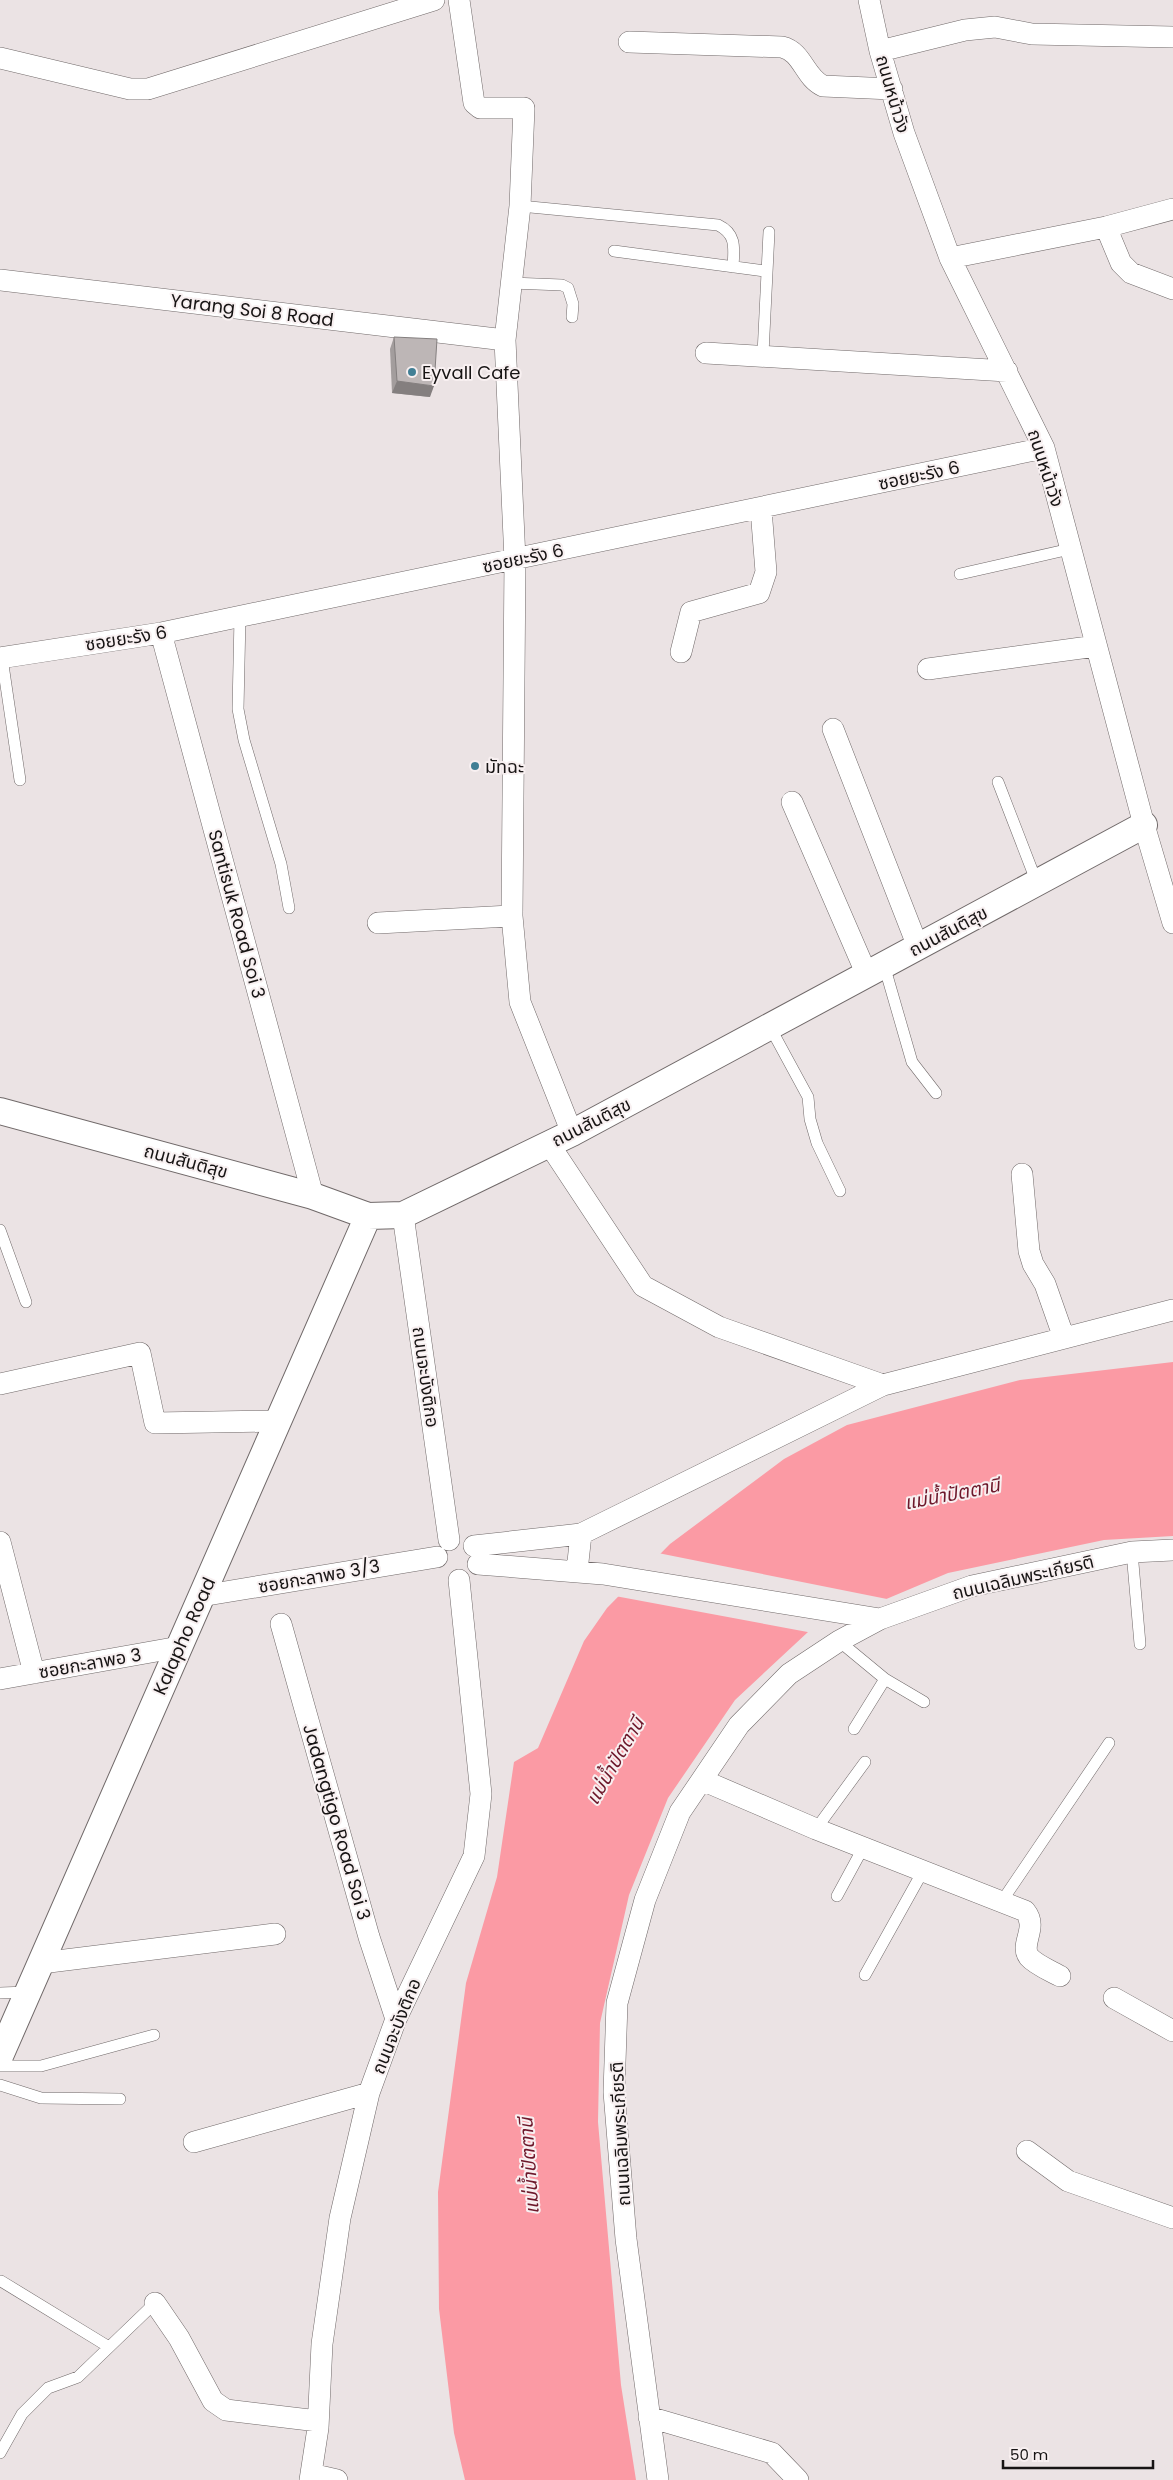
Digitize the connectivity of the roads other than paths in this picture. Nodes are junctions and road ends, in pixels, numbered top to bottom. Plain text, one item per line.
1 (434, 0) edge
2 (459, 0) edge
3 (869, 0) edge
4 (1173, 37) edge
5 (629, 42) dead end
6 (880, 50) junction
7 (0, 58) edge
8 (892, 89) junction
9 (520, 206) junction
10 (1173, 209) edge
11 (1106, 227) junction
12 (769, 232) dead end
13 (614, 251) dead end
14 (950, 258) junction
15 (732, 267) junction
16 (766, 271) junction
17 (0, 280) edge
18 (511, 282) junction
19 (1173, 289) edge
20 (572, 317) dead end
21 (504, 340) junction
22 (706, 353) dead end
23 (763, 354) junction
24 (1007, 371) junction
25 (1044, 448) junction
26 (761, 509) junction
27 (1070, 549) junction
28 (515, 560) junction
29 (960, 574) dead end
30 (240, 617) junction
31 (161, 633) junction
32 (1096, 646) junction
33 (681, 652) dead end
34 (1, 658) edge
35 (928, 669) dead end
36 (833, 729) dead end
37 (20, 780) dead end
38 (998, 782) dead end
39 (792, 802) dead end
40 (1144, 825) junction
41 (1037, 883) junction
42 (289, 908) dead end
43 (512, 916) junction
44 (1173, 923) edge
45 (378, 924) dead end
46 (918, 947) junction
47 (876, 970) junction
48 (770, 1027) junction
49 (936, 1093) dead end
50 (0, 1111) edge
51 (572, 1133) junction
52 (549, 1144) junction
53 (1022, 1174) dead end
54 (840, 1191) dead end
55 (313, 1196) junction
56 (403, 1215) junction
57 (368, 1216) junction
58 (0, 1230) edge
59 (26, 1302) dead end
60 (1173, 1310) edge
61 (1064, 1338) junction
62 (0, 1384) edge
63 (883, 1385) junction
64 (278, 1421) junction
65 (581, 1534) junction
66 (449, 1540) junction
67 (0, 1542) edge
68 (1173, 1550) edge
69 (1132, 1552) junction
70 (476, 1555) junction
71 (437, 1557) junction
72 (577, 1571) junction
73 (459, 1580) junction
74 (201, 1596) junction
75 (871, 1617) junction
76 (281, 1624) dead end
77 (839, 1641) junction
78 (1140, 1644) dead end
79 (179, 1647) junction
80 (34, 1673) junction
81 (0, 1679) edge
82 (885, 1679) junction
83 (924, 1702) dead end
84 (854, 1729) dead end
85 (1109, 1743) dead end
86 (865, 1762) dead end
87 (702, 1780) junction
88 (816, 1829) junction
89 (863, 1848) junction
90 (923, 1871) junction
91 (838, 1896) dead end
92 (1002, 1901) junction
93 (274, 1934) dead end
94 (41, 1963) junction
95 (865, 1976) dead end
96 (1060, 1976) dead end
97 (28, 1992) junction
98 (0, 1993) edge
99 (1114, 1998) dead end
100 (9, 2017) edge
101 (396, 2019) junction
102 (1173, 2032) edge
103 (154, 2035) dead end
104 (0, 2056) edge
105 (0, 2066) edge
106 (0, 2085) edge
107 (369, 2093) junction
108 (120, 2099) dead end
109 (194, 2142) dead end
110 (1027, 2151) dead end
111 (1173, 2218) edge
112 (1, 2281) dead end
113 (155, 2303) joint
114 (109, 2347) junction
115 (649, 2417) junction
116 (318, 2421) junction
117 (0, 2454) edge
118 (310, 2477) edge
119 (337, 2480) edge
120 (658, 2480) edge
121 (798, 2480) edge

1 - 7 street
2 - 9 street
3 - 6 street, ถนนหน้าวัง
4 - 6 street
5 - 8 street
6 - 8 street, ถนนหน้าวัง
8 - 14 street, ถนนหน้าวัง
9 - 15 lane
9 - 18 street
10 - 11 street
11 - 14 street
11 - 19 street
12 - 16 lane
13 - 15 lane
14 - 24 street, ถนนหน้าวัง
15 - 16 lane
16 - 23 lane
17 - 21 street, Yarang Soi 8 Road
18 - 20 lane
18 - 21 street
21 - 28 street
22 - 23 street
23 - 24 street
24 - 25 street, ถนนหน้าวัง
25 - 26 street, ซอยยะรัง 6
25 - 27 street, ถนนหน้าวัง
26 - 28 street, ซอยยะรัง 6
26 - 33 street
27 - 29 lane
27 - 32 street, ถนนหน้าวัง
28 - 30 street, ซอยยะรัง 6
28 - 43 street
30 - 31 street, ซอยยะรัง 6
30 - 42 lane
31 - 34 street, ซอยยะรัง 6
31 - 55 street, Santisuk Road Soi 3
32 - 35 street
32 - 40 street, ถนนหน้าวัง
34 - 37 lane
36 - 46 street
38 - 41 lane
39 - 47 street
40 - 41 street, ถนนสันติสุข
40 - 44 street, ถนนหน้าวัง
41 - 46 street, ถนนสันติสุข
43 - 45 street
43 - 51 street
46 - 47 street, ถนนสันติสุข
47 - 48 street, ถนนสันติสุข
47 - 49 lane
48 - 51 street, ถนนสันติสุข
48 - 54 lane
50 - 55 street, ถนนสันติสุข
51 - 52 street, ถนนสันติสุข
52 - 56 street, ถนนสันติสุข
52 - 63 street
53 - 61 street
55 - 57 street, ถนนสันติสุข
56 - 57 street, ถนนสันติสุข
56 - 66 street, ถนนจะบังติกอ
57 - 64 street, Kalapho Road
58 - 59 lane
60 - 61 street
61 - 63 street
62 - 64 street
63 - 65 street
64 - 74 street, Kalapho Road
65 - 70 street
65 - 72 street
66 - 70 street
66 - 71 street
67 - 80 street
68 - 69 street, ถนนเฉลิมพระเกียรติ
69 - 75 street, ถนนเฉลิมพระเกียรติ
69 - 78 lane
70 - 72 street
70 - 73 street
71 - 73 street
71 - 74 street, ซอยกะลาพอ 3/3
72 - 75 street
73 - 101 street, ถนนจะบังติกอ
74 - 79 street, Kalapho Road
75 - 77 street, ถนนเฉลิมพระเกียรติ
76 - 101 street, Jadangtigo Road Soi 3
77 - 82 lane
77 - 87 street, ถนนเฉลิมพระเกียรติ
79 - 80 street, ซอยกะลาพอ 3
79 - 94 street, Kalapho Road
80 - 81 street, ซอยกะลาพอ 3
82 - 83 lane
82 - 84 lane
85 - 92 lane
86 - 88 lane
87 - 88 street
87 - 115 street, ถนนเฉลิมพระเกียรติ
88 - 89 street
89 - 90 street
89 - 91 lane
90 - 92 street
90 - 95 lane
92 - 96 street
93 - 94 street
94 - 97 street, Kalapho Road
97 - 98 lane
97 - 100 street, Kalapho Road
99 - 102 street
100 - 104 street, Kalapho Road
101 - 107 street, ถนนจะบังติกอ
103 - 105 lane
106 - 108 lane
107 - 109 street
107 - 116 street, ถนนจะบังติกอ
110 - 111 street
112 - 114 lane
113 - 114 lane
113 - 116 street
114 - 117 lane
115 - 120 street, ถนนเฉลิมพระเกียรติ
115 - 121 street
116 - 118 street, ถนนจะบังติกอ
118 - 119 street

